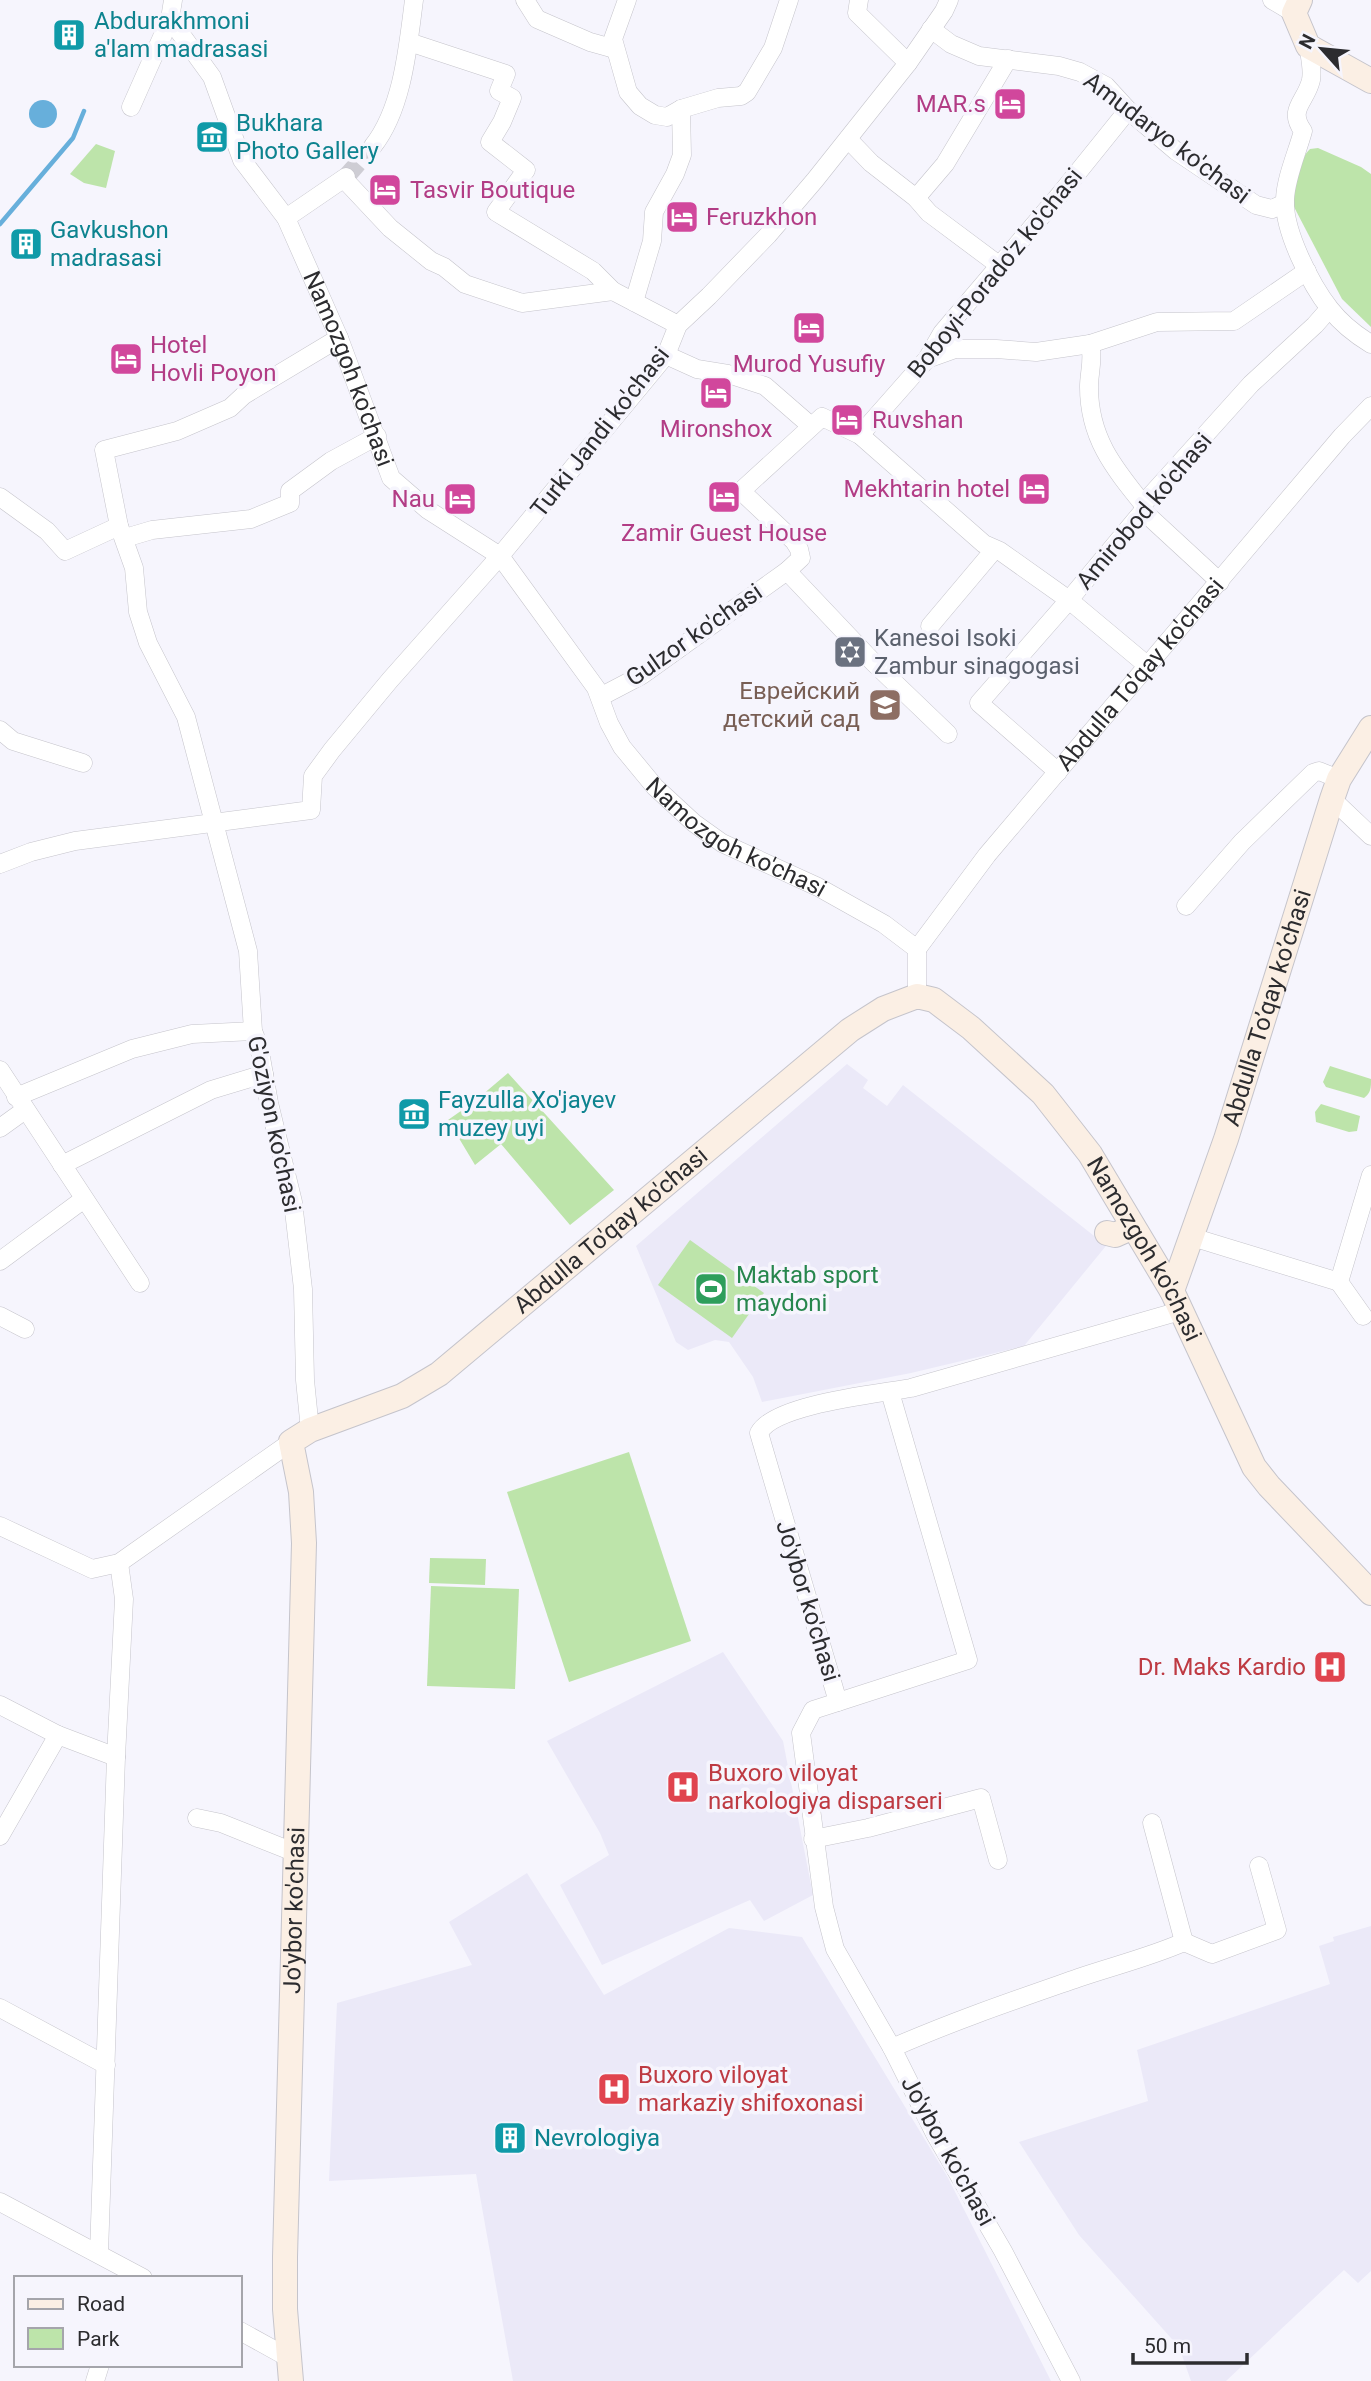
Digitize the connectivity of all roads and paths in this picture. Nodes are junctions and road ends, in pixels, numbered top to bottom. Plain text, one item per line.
1 (173, 0) edge
2 (414, 0) edge
3 (525, 0) edge
4 (627, 0) edge
5 (789, 0) edge
6 (859, 0) edge
7 (948, 0) edge
8 (1272, 0) edge
9 (1297, 6) edge
10 (170, 19) junction
11 (931, 29) junction
12 (409, 42) junction
13 (1308, 46) junction
14 (615, 49) junction
15 (1008, 59) junction
16 (908, 63) junction
17 (1371, 81) edge
18 (131, 107) dead end
19 (681, 109) junction
20 (1128, 110) junction
21 (848, 139) junction
22 (373, 146) tunnel mouth
23 (916, 198) junction
24 (1285, 202) junction
25 (286, 218) junction
26 (1000, 266) junction
27 (1307, 271) junction
28 (613, 291) junction
29 (634, 302) junction
30 (1329, 309) junction
31 (678, 325) junction
32 (339, 338) junction
33 (1090, 344) junction
34 (1371, 344) edge
35 (666, 355) junction
36 (927, 359) junction
37 (1371, 406) edge
38 (811, 426) junction
39 (860, 435) junction
40 (377, 436) junction
41 (0, 497) edge
42 (1143, 508) junction
43 (122, 532) junction
44 (994, 550) junction
45 (500, 556) junction
46 (787, 571) junction
47 (1220, 582) junction
48 (1069, 600) junction
49 (930, 626) dead end
50 (1148, 666) junction
51 (600, 697) junction
52 (1371, 729) edge
53 (0, 730) edge
54 (948, 734) dead end
55 (83, 763) dead end
56 (1058, 772) junction
57 (1336, 789) junction
58 (214, 822) junction
59 (1371, 836) edge
60 (0, 864) edge
61 (1186, 905) dead end
62 (917, 949) junction
63 (916, 996) junction
64 (253, 1031) junction
65 (0, 1070) edge
66 (264, 1074) junction
67 (21, 1103) junction
68 (0, 1128) edge
69 (62, 1165) junction
70 (1371, 1175) edge
71 (84, 1199) junction
72 (1133, 1227) junction
73 (1107, 1233) dead end
74 (1192, 1237) junction
75 (0, 1261) edge
76 (1339, 1282) junction
77 (140, 1283) dead end
78 (1176, 1301) junction
79 (0, 1316) edge
80 (1363, 1316) dead end
81 (25, 1329) dead end
82 (890, 1392) junction
83 (300, 1436) junction
84 (0, 1526) edge
85 (119, 1563) junction
86 (1371, 1593) edge
87 (838, 1702) junction
88 (0, 1705) edge
89 (58, 1735) junction
90 (116, 1757) junction
91 (197, 1818) dead end
92 (1152, 1824) dead end
93 (0, 1836) edge
94 (813, 1839) junction
95 (296, 1853) junction
96 (998, 1860) dead end
97 (1259, 1866) dead end
98 (1184, 1942) junction
99 (0, 2008) edge
100 (892, 2048) junction
101 (106, 2064) junction
102 (0, 2202) edge
103 (99, 2253) junction
104 (137, 2276) edge
105 (242, 2333) edge
106 (290, 2370) edge
107 (1071, 2381) edge

1 - 10 street
2 - 12 street
3 - 14 street
4 - 14 street
5 - 19 street
6 - 16 street
7 - 11 street, Turki Jandi ko'chasi
8 - 9 street
9 - 13 street
10 - 18 street
10 - 25 street, Namozgoh ko'chasi
11 - 15 street, Amudaryo ko'chasi
11 - 16 street, Turki Jandi ko'chasi
12 - 22 street
12 - 28 street
13 - 17 street
13 - 24 street
14 - 19 street
15 - 20 street, Amudaryo ko'chasi
15 - 23 street
16 - 21 street, Turki Jandi ko'chasi
19 - 29 street
20 - 24 street, Amudaryo ko'chasi
20 - 26 street, Boboyi-Porado'z ko'chasi
21 - 23 street
21 - 31 street, Turki Jandi ko'chasi
23 - 26 street
24 - 27 street
25 - 28 street
25 - 32 street, Namozgoh ko'chasi
26 - 36 street, Boboyi-Porado'z ko'chasi
27 - 30 street
27 - 33 street
28 - 29 street
29 - 31 street
30 - 34 street
30 - 42 street, Amirobod ko'chasi
31 - 35 street, Turki Jandi ko'chasi
32 - 40 street, Namozgoh ko'chasi
32 - 43 street, G'oziyon ko'chasi
33 - 36 street
33 - 42 street
35 - 38 street
35 - 45 street, Turki Jandi ko'chasi
36 - 39 street, Boboyi-Porado'z ko'chasi
37 - 47 street, Abdulla To'qay ko'chasi
38 - 39 street
38 - 46 street
39 - 44 street
40 - 43 street
40 - 45 street, Namozgoh ko'chasi
41 - 43 street
42 - 47 street
42 - 48 street, Amirobod ko'chasi
43 - 58 street, G'oziyon ko'chasi
44 - 48 street
44 - 49 street
45 - 51 street, Namozgoh ko'chasi
45 - 58 street, Turki Jandi ko'chasi
46 - 51 street, Gulzor ko'chasi
46 - 54 street
47 - 50 street, Abdulla To'qay ko'chasi
48 - 50 street
48 - 56 street, Amirobod ko'chasi
50 - 56 street, Abdulla To'qay ko'chasi
51 - 62 street, Namozgoh ko'chasi
52 - 57 street, Abdulla To’qay ko’chasi
53 - 55 street
56 - 62 street, Abdulla To'qay ko'chasi
57 - 59 street
57 - 61 street
57 - 74 street, Abdulla To’qay ko’chasi
58 - 60 street
58 - 64 street, G'oziyon ko'chasi
62 - 63 street
63 - 72 street, Namozgoh ko'chasi
63 - 83 street, Abdulla To'qay ko'chasi
64 - 66 street, G'oziyon ko'chasi
64 - 67 street
65 - 67 street
66 - 69 street
66 - 83 street, G'oziyon ko'chasi
67 - 68 street
67 - 69 street
69 - 71 street
70 - 76 street
71 - 75 street
71 - 77 street
72 - 73 street
72 - 78 street, Namozgoh ko'chasi
74 - 76 street
74 - 78 street, Abdulla To’qay ko’chasi
76 - 80 street
78 - 82 street, Jo'ybor ko'chasi
78 - 86 street, Namozgoh ko'chasi
79 - 81 street
82 - 87 street
82 - 87 street, Jo'ybor ko'chasi
83 - 85 street
83 - 95 street, Jo'ybor ko'chasi
84 - 85 street
85 - 90 street
87 - 94 street, Jo'ybor ko'chasi
88 - 89 street
89 - 90 street
89 - 93 street
90 - 101 street
91 - 95 street
92 - 98 street
94 - 96 street
94 - 100 street, Jo'ybor ko'chasi
95 - 106 street, Jo'ybor ko'chasi
97 - 98 street
98 - 100 street
99 - 101 street
100 - 107 street, Jo'ybor ko'chasi
101 - 103 street
102 - 103 street
103 - 104 street
105 - 106 street

